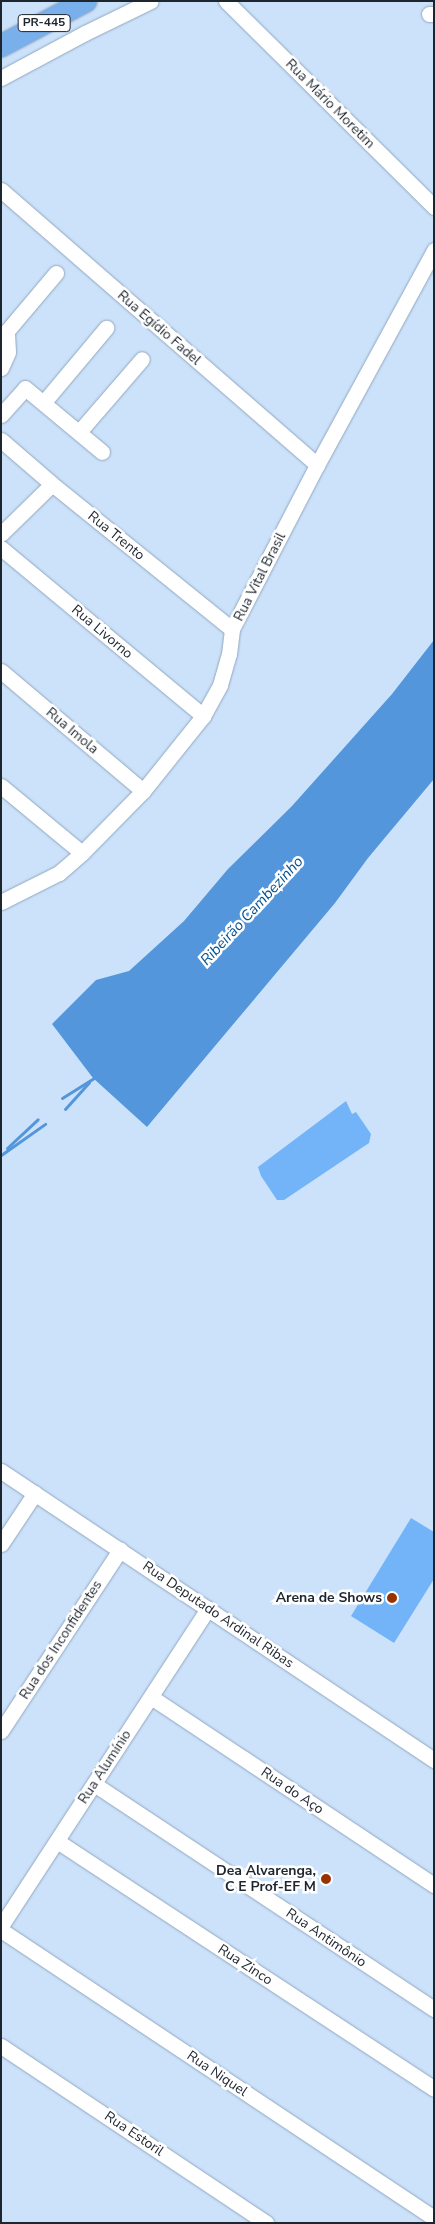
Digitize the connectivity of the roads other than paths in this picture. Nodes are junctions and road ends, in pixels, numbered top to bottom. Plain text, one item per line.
1 (54, 1) edge
2 (86, 1) edge
3 (151, 1) edge
4 (226, 1) edge
5 (1, 29) edge
6 (31, 30) junction
7 (1, 46) edge
8 (1, 54) edge
9 (1, 78) edge
10 (1, 190) edge
11 (434, 207) edge
12 (434, 250) edge
13 (56, 273) dead end
14 (106, 328) dead end
15 (142, 358) dead end
16 (1, 368) edge
17 (44, 402) junction
18 (1, 415) edge
19 (79, 432) junction
20 (1, 440) edge
21 (102, 452) dead end
22 (318, 465) junction
23 (52, 484) junction
24 (1, 534) edge
25 (1, 548) edge
26 (232, 629) junction
27 (1, 671) edge
28 (203, 716) junction
29 (1, 786) edge
30 (143, 791) junction
31 (82, 853) junction
32 (1, 902) edge
33 (1, 1471) edge
34 (35, 1493) junction
35 (1, 1544) edge
36 (120, 1550) junction
37 (208, 1609) junction
38 (151, 1697) junction
39 (1, 1731) edge
40 (434, 1760) edge
41 (94, 1784) junction
42 (57, 1841) junction
43 (434, 1885) edge
44 (1, 1928) edge
45 (434, 2009) edge
46 (1, 2046) edge
47 (434, 2089) edge
48 (434, 2218) edge
49 (266, 2223) edge

1 - 5 highway, PR-445
2 - 6 highway, PR-445
3 - 9 street
4 - 11 street, Rua Mário Moretim
6 - 7 highway, PR-445
6 - 8 highway
10 - 22 street, Rua Egídio Fadel
12 - 22 street, Rua Vital Brasil
13 - 16 street
14 - 17 street
15 - 19 street
17 - 18 street
17 - 19 street
19 - 21 street
20 - 23 street, Rua Trento
22 - 26 street, Rua Vital Brasil
23 - 24 street
23 - 26 street, Rua Trento
25 - 28 street, Rua Livorno
26 - 28 street, Rua Vital Brasil
27 - 30 street, Rua Imola
28 - 30 street, Rua Vital Brasil
29 - 31 street
30 - 31 street, Rua Vital Brasil
31 - 32 street, Rua Vital Brasil
33 - 34 street, Rua Deputado Ardinal Ribas
34 - 35 street
34 - 36 street, Rua Deputado Ardinal Ribas
36 - 37 street, Rua Deputado Ardinal Ribas
36 - 39 street, Rua dos Inconfidentes
37 - 38 street, Rua Alumínio
37 - 40 street, Rua Deputado Ardinal Ribas
38 - 41 street, Rua Alumínio
38 - 43 street, Rua do Aço
41 - 42 street, Rua Alumínio
41 - 45 street, Rua Antimônio
42 - 44 street, Rua Alumínio
42 - 47 street, Rua Zinco
44 - 48 street, Rua Niquel
46 - 49 street, Rua Estoril

